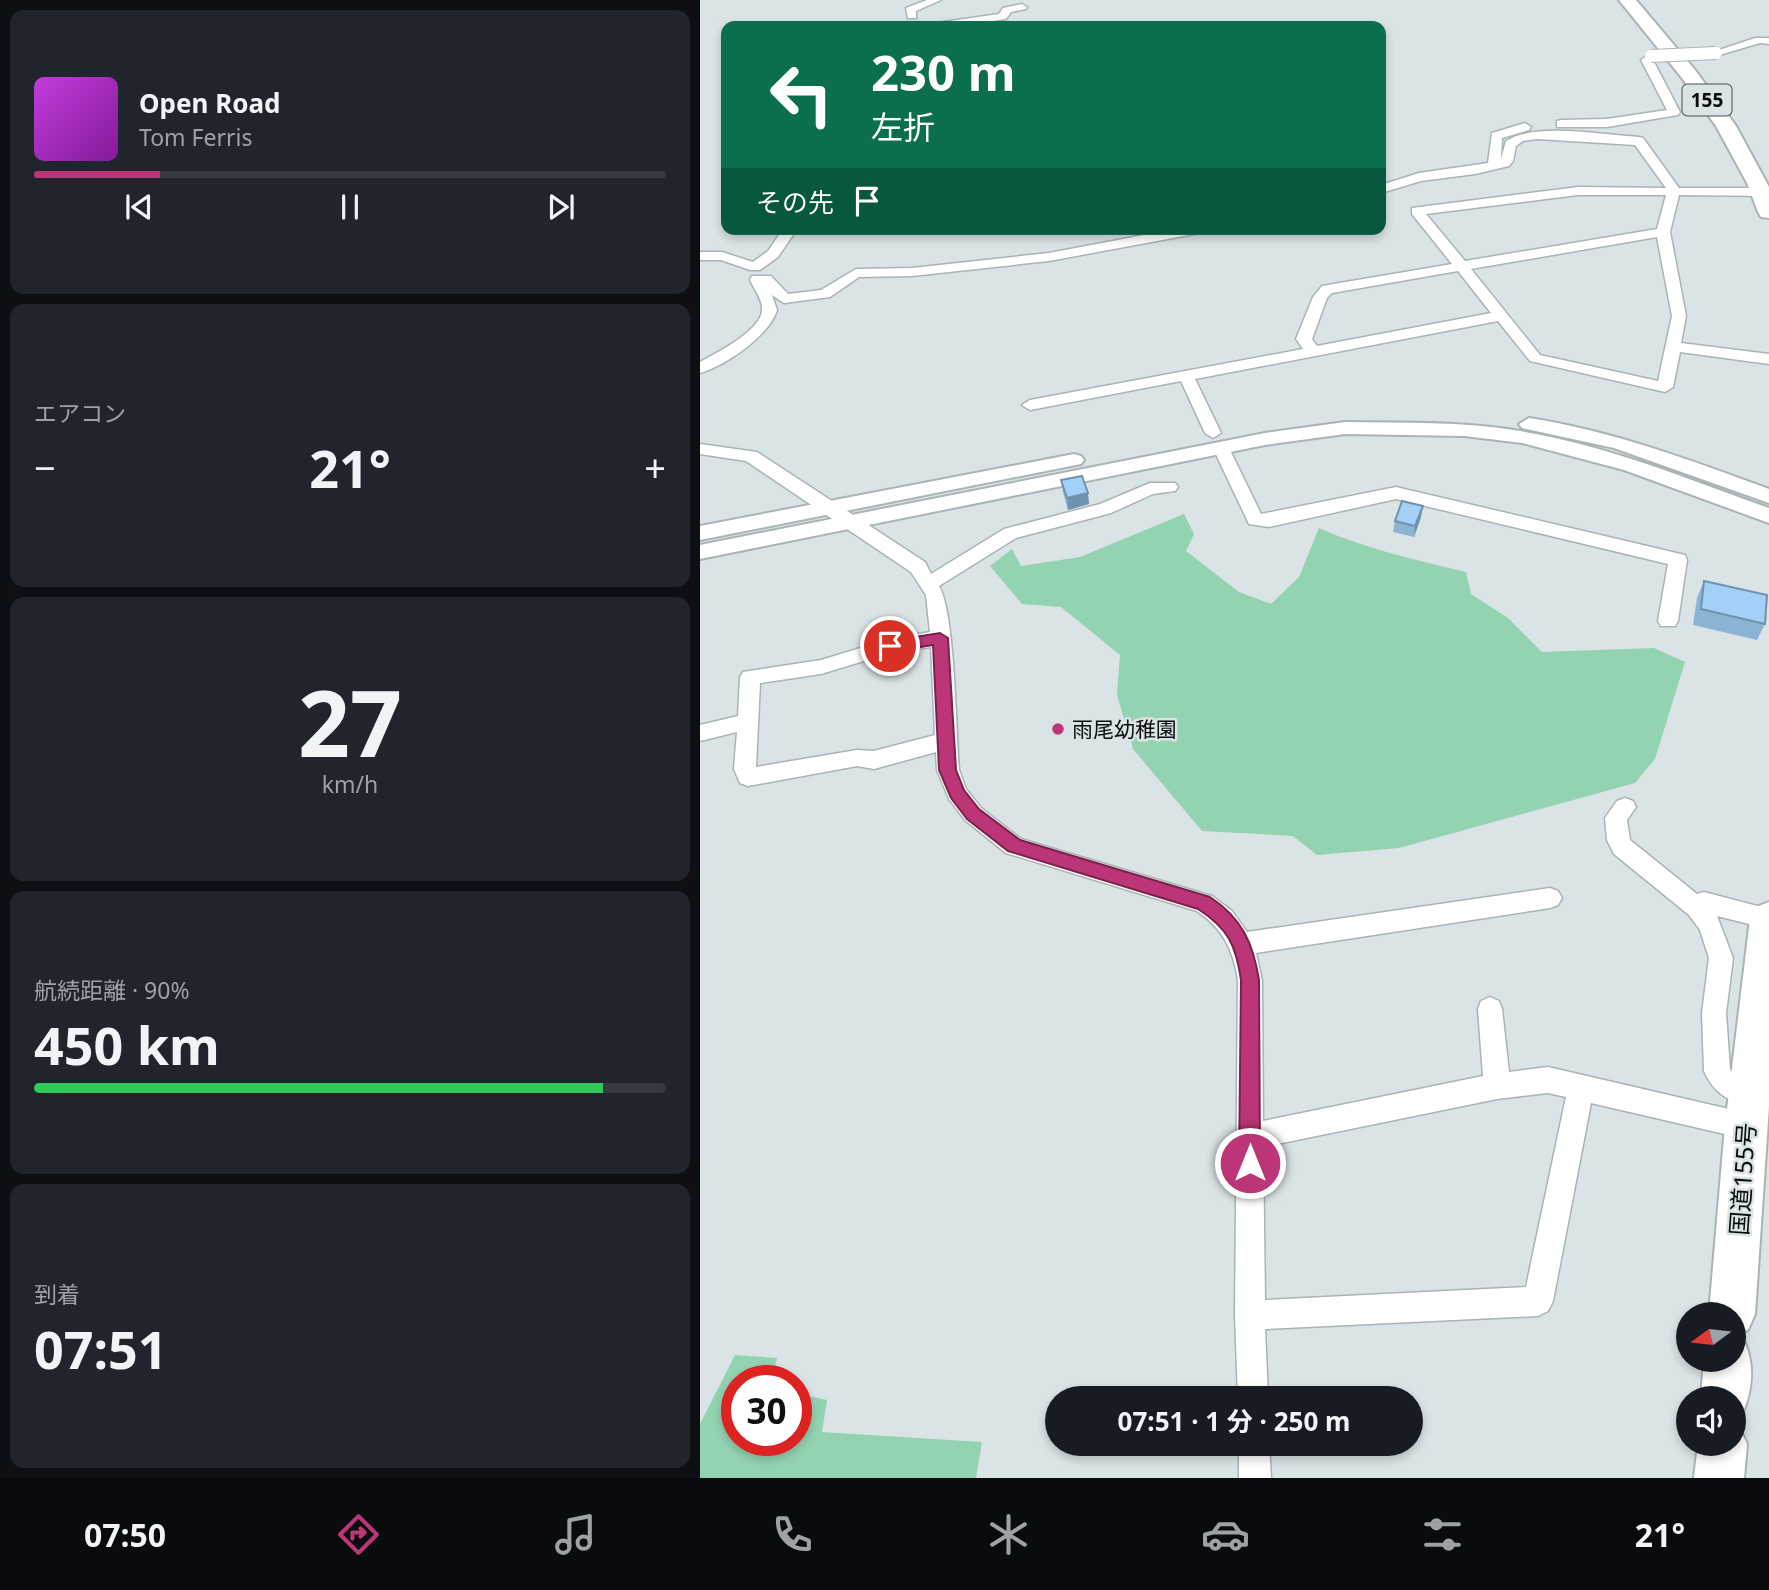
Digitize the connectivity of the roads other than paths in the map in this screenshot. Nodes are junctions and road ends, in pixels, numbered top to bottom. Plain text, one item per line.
1 (936, 0) edge
2 (1628, 0) edge
3 (1642, 0) edge
4 (1022, 7) dead end
5 (912, 16) dead end
6 (969, 21) edge
7 (1767, 28) edge
8 (1766, 43) edge
9 (1743, 119) dead end
10 (1494, 165) junction
11 (1386, 187) edge
12 (1674, 190) junction
13 (1765, 192) edge
14 (1769, 212) edge
15 (1663, 232) junction
16 (786, 235) edge
17 (1168, 235) edge
18 (700, 256) edge
19 (1463, 267) junction
20 (756, 273) junction
21 (1502, 316) junction
22 (1675, 347) junction
23 (1313, 352) junction
24 (1769, 359) edge
25 (700, 368) edge
26 (1186, 376) junction
27 (1030, 405) dead end
28 (1217, 441) junction
29 (700, 449) edge
30 (1169, 486) dead end
31 (1769, 496) edge
32 (825, 508) junction
33 (1769, 516) edge
34 (850, 522) junction
35 (700, 533) edge
36 (700, 552) edge
37 (929, 584) junction
38 (1668, 621) dead end
39 (940, 638) junction
40 (748, 721) junction
41 (700, 733) edge
42 (945, 741) junction
43 (1625, 807) dead end
44 (1550, 898) dead end
45 (1698, 908) junction
46 (1769, 919) edge
47 (1242, 944) junction
48 (1490, 1009) dead end
49 (1497, 1086) junction
50 (1581, 1086) junction
51 (1747, 1110) junction
52 (1249, 1137) junction
53 (1733, 1302) edge
54 (1250, 1315) junction
55 (1253, 1386) edge
56 (1254, 1456) edge
57 (1721, 1456) edge
58 (1255, 1478) edge
59 (1719, 1478) edge

1 - 5 street
2 - 13 highway, 155
3 - 9 highway, 155
4 - 6 street
7 - 8 street
8 - 10 street, bridge
10 - 11 street
10 - 12 street
12 - 13 street
12 - 15 street
12 - 19 street
13 - 14 highway, 155
15 - 19 street
15 - 22 street
16 - 20 street
17 - 20 street
18 - 20 street
19 - 21 street
19 - 23 street
20 - 25 street
21 - 22 street
21 - 23 street
22 - 24 street
23 - 26 street
26 - 27 street
26 - 28 street
28 - 31 street
28 - 32 street
28 - 33 street
28 - 34 street
28 - 38 street
29 - 32 street
30 - 37 street
32 - 34 street
32 - 35 street
34 - 36 street
34 - 37 street
37 - 39 street
39 - 40 street
39 - 42 street
40 - 41 street
40 - 42 street
42 - 47 street
43 - 45 street
44 - 47 street
45 - 46 street
45 - 51 street
46 - 51 highway, 国道155号
47 - 52 street
48 - 49 street
49 - 50 street
49 - 52 street
50 - 51 street
50 - 54 street
51 - 53 highway, 国道155号
52 - 54 street
54 - 55 street
56 - 58 street
57 - 59 highway

